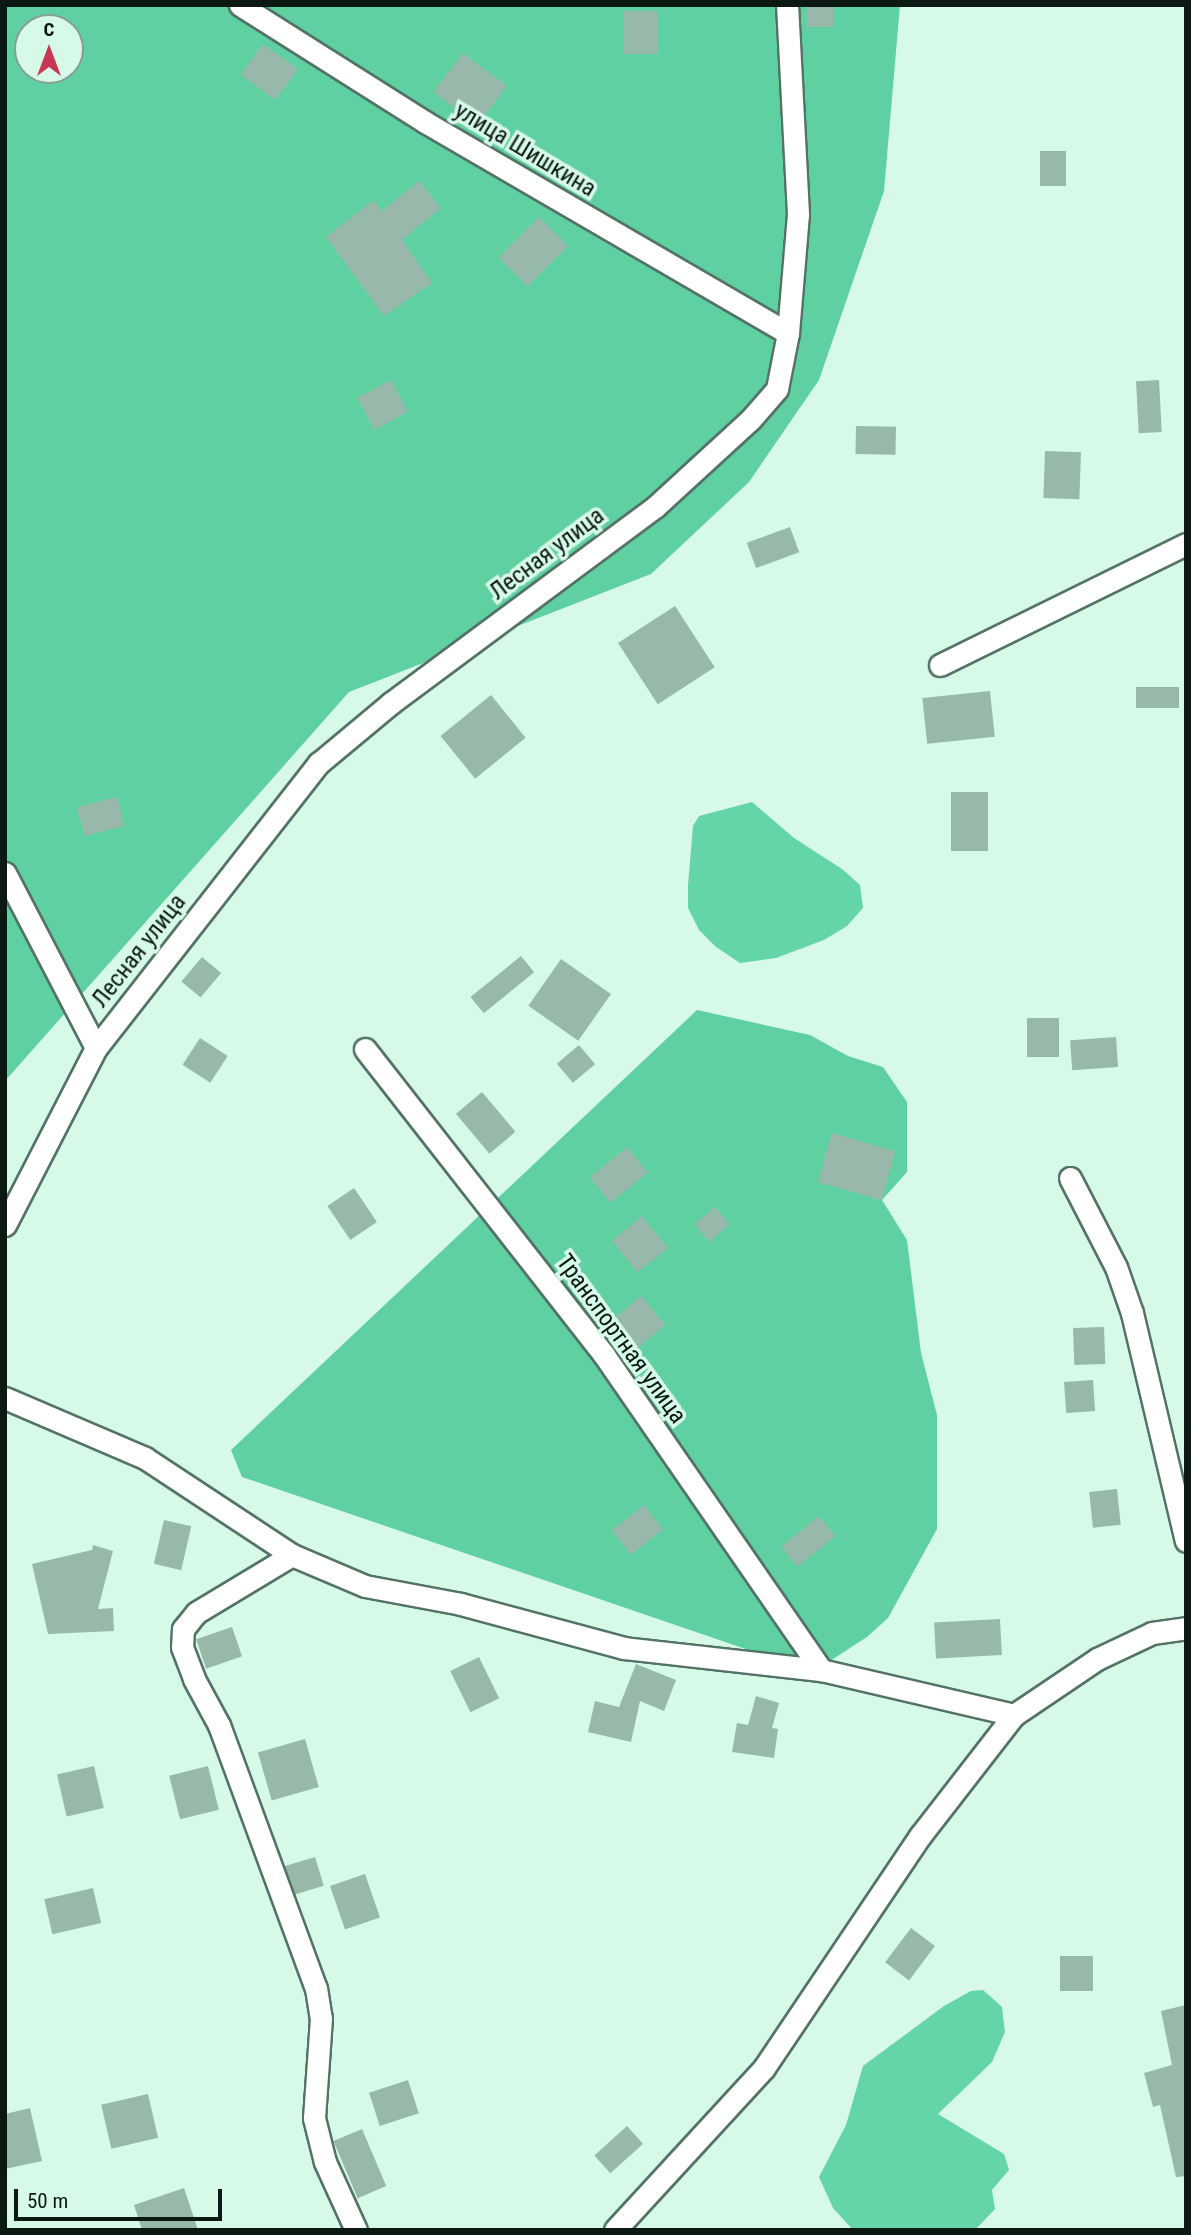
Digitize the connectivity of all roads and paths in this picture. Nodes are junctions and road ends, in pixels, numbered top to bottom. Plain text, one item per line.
1 (240, 5) edge
2 (787, 5) edge
3 (788, 333) junction
4 (1186, 544) edge
5 (940, 665) dead end
6 (5, 873) edge
7 (96, 1048) junction
8 (365, 1049) dead end
9 (1070, 1178) dead end
10 (5, 1224) edge
11 (5, 1398) edge
12 (1186, 1541) edge
13 (292, 1555) junction
14 (1186, 1629) edge
15 (821, 1670) junction
16 (1014, 1715) junction
17 (356, 2230) edge
18 (615, 2230) edge

1 - 3 street, улица Шишкина
2 - 3 street, Лесная улица
3 - 7 street, Лесная улица
4 - 5 street
6 - 7 street
7 - 10 street, Лесная улица
8 - 15 street, Транспортная улица
9 - 12 street
11 - 13 street
13 - 15 street
13 - 17 street
14 - 16 street
15 - 16 street
16 - 18 street

